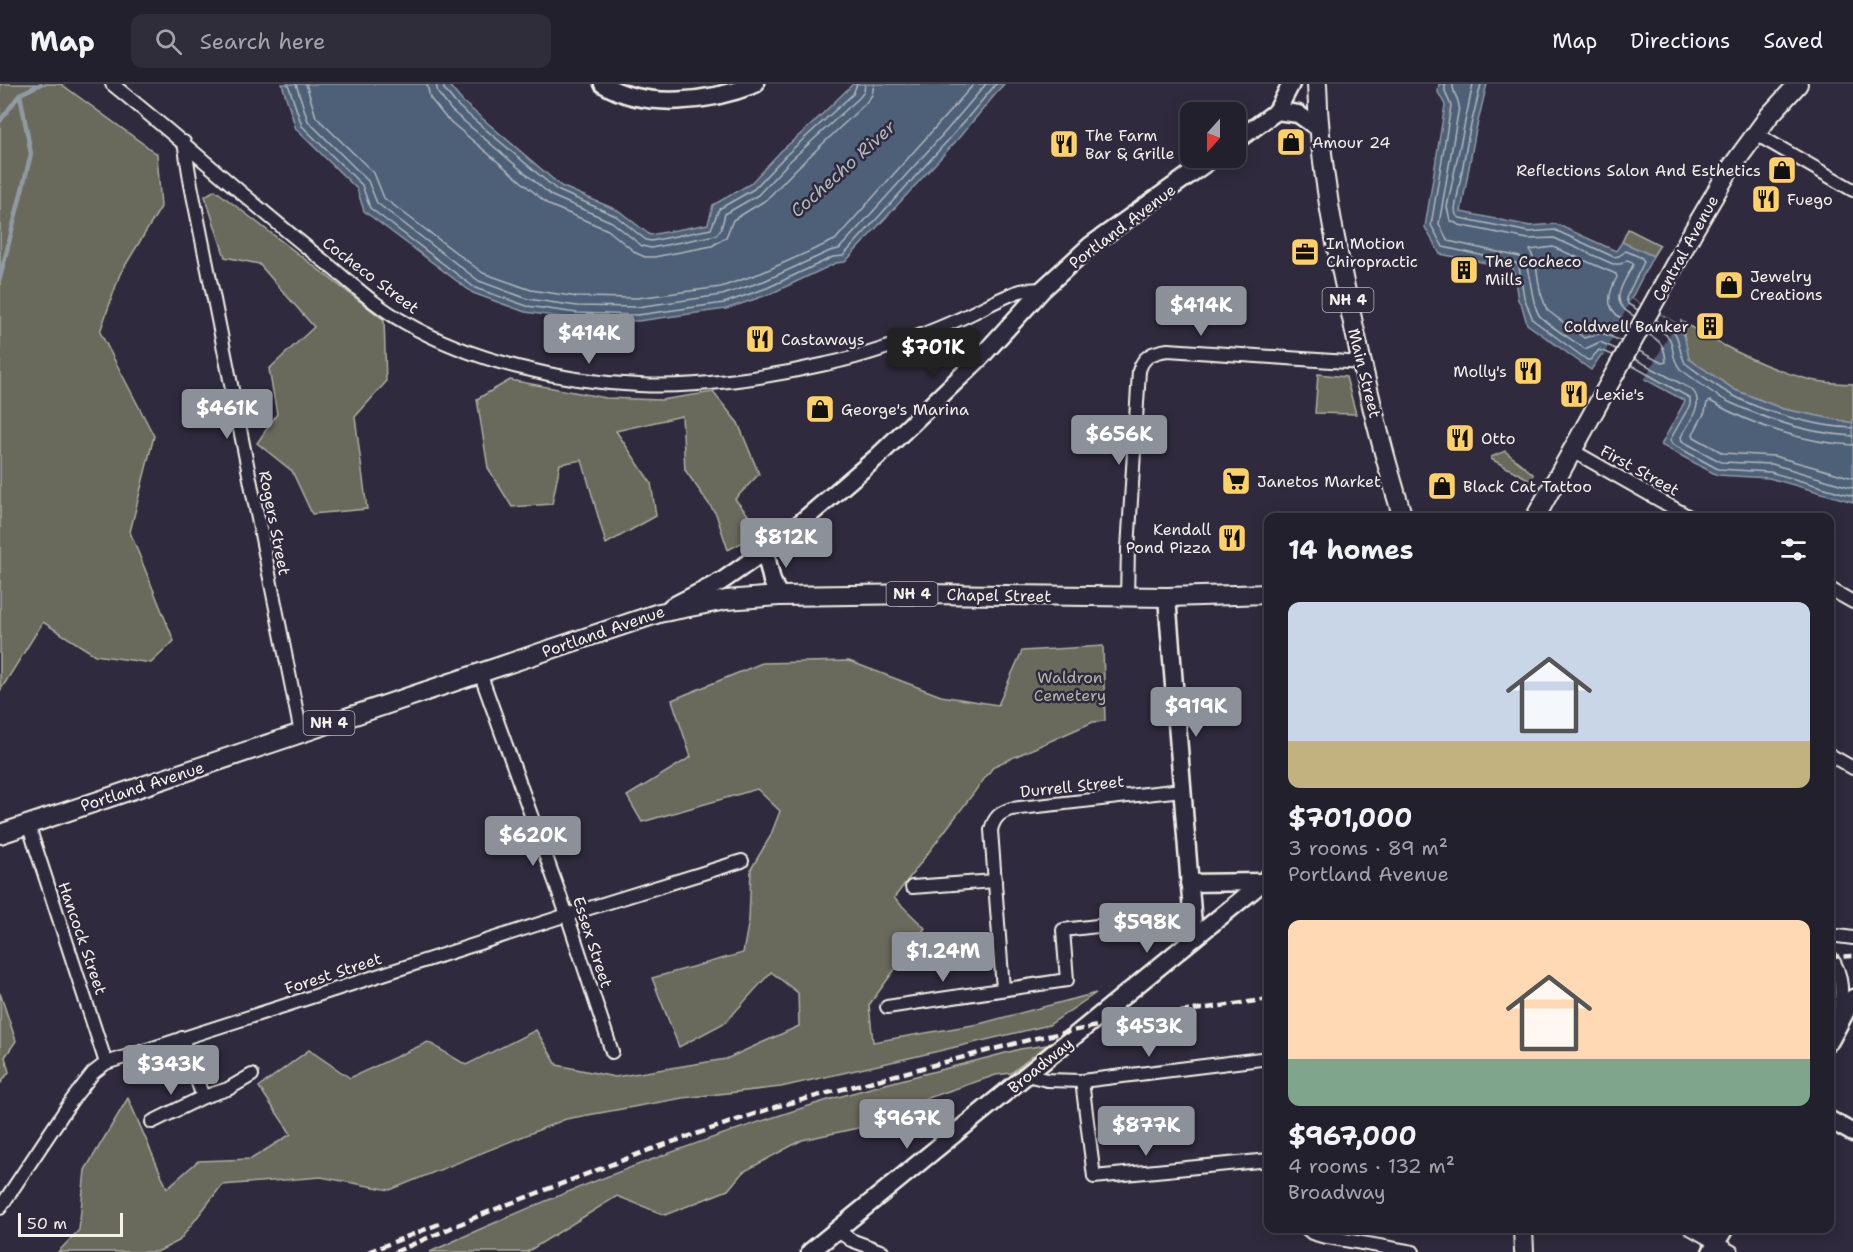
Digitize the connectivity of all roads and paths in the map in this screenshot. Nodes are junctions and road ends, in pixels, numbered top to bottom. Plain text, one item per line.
1 (112, 84) edge
2 (603, 84) edge
3 (755, 84) edge
4 (1291, 84) edge
5 (1317, 84) edge
6 (1780, 84) edge
7 (1798, 84) edge
8 (1277, 111) junction
9 (1768, 116) junction
10 (1318, 128) junction
11 (1246, 134) edge
12 (1756, 135) junction
13 (184, 142) junction
14 (1199, 168) edge
15 (1853, 190) edge
16 (1043, 289) junction
17 (1362, 363) junction
18 (1573, 451) junction
19 (1401, 513) edge
20 (1539, 513) edge
21 (1682, 513) edge
22 (765, 551) junction
23 (1834, 591) edge
24 (1264, 594) edge
25 (779, 596) junction
26 (1127, 597) junction
27 (1167, 597) junction
28 (1853, 602) edge
29 (659, 613) junction
30 (480, 673) junction
31 (301, 733) junction
32 (1834, 757) edge
33 (1853, 768) edge
34 (1182, 790) junction
35 (28, 824) junction
36 (0, 834) edge
37 (742, 861) dead end
38 (1264, 879) edge
39 (995, 880) junction
40 (1264, 880) edge
41 (1190, 884) junction
42 (912, 887) dead end
43 (567, 915) junction
44 (1192, 915) junction
45 (1834, 936) edge
46 (1194, 937) junction
47 (1853, 938) edge
48 (1834, 962) edge
49 (1003, 989) junction
50 (1853, 998) edge
51 (887, 1007) dead end
52 (1838, 1025) junction
53 (1834, 1033) edge
54 (182, 1038) junction
55 (612, 1052) dead end
56 (1264, 1059) edge
57 (106, 1063) junction
58 (252, 1075) dead end
59 (1027, 1075) junction
60 (1082, 1081) junction
61 (202, 1097) junction
62 (152, 1122) dead end
63 (1834, 1122) edge
64 (1853, 1133) edge
65 (1264, 1161) edge
66 (0, 1209) edge
67 (837, 1230) junction
68 (1312, 1233) edge
69 (1523, 1233) edge
70 (1700, 1233) edge
71 (1717, 1241) edge
72 (810, 1252) edge
73 (883, 1252) edge
74 (1413, 1252) edge
75 (1524, 1252) edge
76 (1732, 1252) edge

1 - 13 street, Cocheco Street
2 - 3 street
4 - 8 street
5 - 10 main road, Main Street / NH 4
6 - 9 main road
7 - 9 main road, Central Avenue
8 - 10 street
8 - 11 street
9 - 12 main road, Central Avenue
10 - 17 main road, Main Street / NH 4
12 - 15 street
12 - 18 main road, Central Avenue
13 - 16 street, Cocheco Street
13 - 31 street, Rogers Street
14 - 16 street, Portland Avenue
16 - 22 street, Portland Avenue
17 - 19 main road, Main Street / NH 4
17 - 26 street
18 - 20 main road, Central Avenue
18 - 21 street, First Street
22 - 25 street
22 - 29 street, Portland Avenue
23 - 28 street
24 - 27 main road, Chapel Street
25 - 26 main road, Chapel Street / NH 4
25 - 29 main road, Chapel Street / NH 4
26 - 27 main road, Chapel Street / NH 4
27 - 34 street
29 - 30 main road, Portland Avenue / NH 4
30 - 31 main road, Portland Avenue / NH 4
30 - 43 street, Essex Street
31 - 35 main road, Portland Avenue / NH 4
32 - 33 street
34 - 39 street, Durrell Street
34 - 41 street
35 - 36 main road, Portland Avenue / NH 4
35 - 57 street, Hancock Street
37 - 43 street, Forest Street
38 - 41 street
39 - 42 street
39 - 49 street, Durrell Street
40 - 46 street, Broadway
41 - 44 street
43 - 54 street, Forest Street
43 - 55 street, Essex Street
44 - 46 street
44 - 49 street
45 - 47 street
46 - 59 street, Broadway
48 - 52 street
49 - 51 street
50 - 52 street
52 - 53 street
54 - 57 street, Forest Street
54 - 61 street
56 - 60 street
57 - 66 street, Forest Street
58 - 61 street
59 - 60 street
59 - 67 street, Broadway
60 - 65 street
61 - 62 street
63 - 64 street
67 - 72 street, Broadway
67 - 73 street
68 - 74 street
69 - 75 main road
70 - 71 street
71 - 76 street

